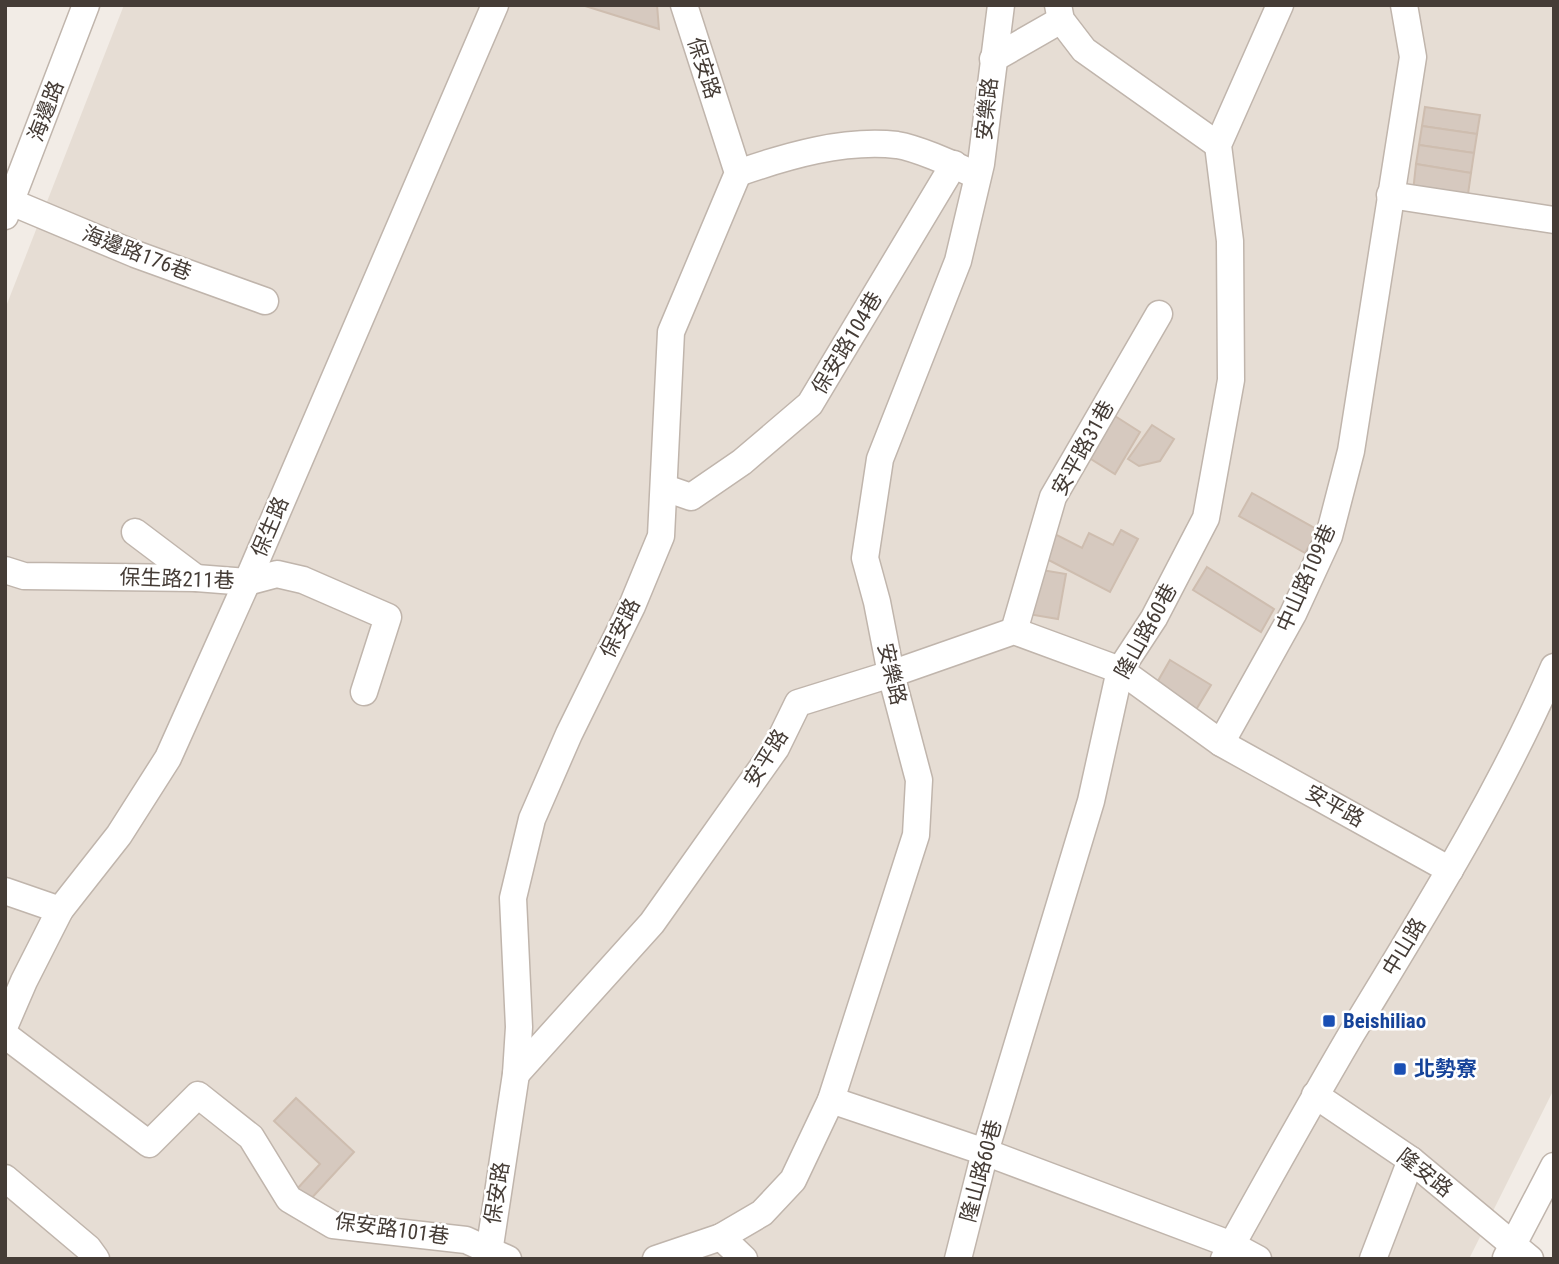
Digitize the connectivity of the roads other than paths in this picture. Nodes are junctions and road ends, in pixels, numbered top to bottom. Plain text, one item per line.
1 (86, 5) edge
2 (495, 5) edge
3 (684, 5) edge
4 (1001, 5) edge
5 (1280, 5) edge
6 (1404, 5) edge
7 (1060, 13) edge
8 (993, 59) junction
9 (1217, 145) junction
10 (954, 164) junction
11 (738, 173) junction
12 (978, 177) junction
13 (1390, 195) junction
14 (8, 209) edge
15 (1554, 220) edge
16 (265, 301) dead end
17 (1159, 314) dead end
18 (665, 488) junction
19 (135, 532) dead end
20 (5, 570) edge
21 (195, 578) junction
22 (247, 582) junction
23 (1014, 631) junction
24 (1554, 667) edge
25 (1120, 670) junction
26 (891, 674) junction
27 (364, 692) dead end
28 (1221, 743) junction
29 (1450, 870) junction
30 (5, 891) edge
31 (60, 909) junction
32 (5, 1025) edge
33 (5, 1035) edge
34 (516, 1074) junction
35 (1315, 1095) junction
36 (831, 1100) junction
37 (985, 1152) junction
38 (1411, 1160) junction
39 (1554, 1166) edge
40 (5, 1178) edge
41 (721, 1237) junction
42 (1228, 1252) edge
43 (1516, 1254) edge
44 (495, 1256) edge
45 (96, 1259) edge
46 (656, 1259) edge
47 (744, 1259) edge
48 (958, 1259) edge
49 (1258, 1259) edge
50 (1373, 1259) edge

1 - 14 street, 海邊路
2 - 22 street, 保生路
3 - 11 street, 保安路
4 - 8 street, 安樂路
5 - 9 street
6 - 13 street, 中山路109巷
7 - 8 street
7 - 9 street
8 - 12 street, 安樂路
9 - 25 street, 隆山路60巷
10 - 11 street
10 - 12 street
10 - 18 street, 保安路104巷
11 - 18 street, 保安路
12 - 26 street, 安樂路
13 - 15 street
13 - 28 street, 中山路109巷
14 - 16 street, 海邊路176巷
17 - 23 street, 安平路31巷
18 - 34 street, 保安路
19 - 21 street
20 - 21 street, 保生路211巷
21 - 22 street, 保生路211巷
22 - 27 street, 保生路211巷
22 - 31 street, 保生路
23 - 25 street
23 - 26 street, 安平路
24 - 29 street, 中山路
25 - 28 street
25 - 37 street, 隆山路60巷
26 - 34 street, 安平路
26 - 36 street, 安樂路
28 - 29 street, 安平路
29 - 35 street, 中山路
30 - 31 street
31 - 32 street, 保生路
33 - 44 street, 保安路101巷
34 - 44 street, 保安路
35 - 38 street, 隆安路
35 - 42 street, 中山路
36 - 37 street
36 - 41 street, 安樂路
37 - 42 street
37 - 48 street, 隆山路60巷
38 - 43 street, 隆安路
38 - 50 street
39 - 43 street
40 - 45 street
41 - 46 street, 安樂路
41 - 47 street
42 - 49 street

